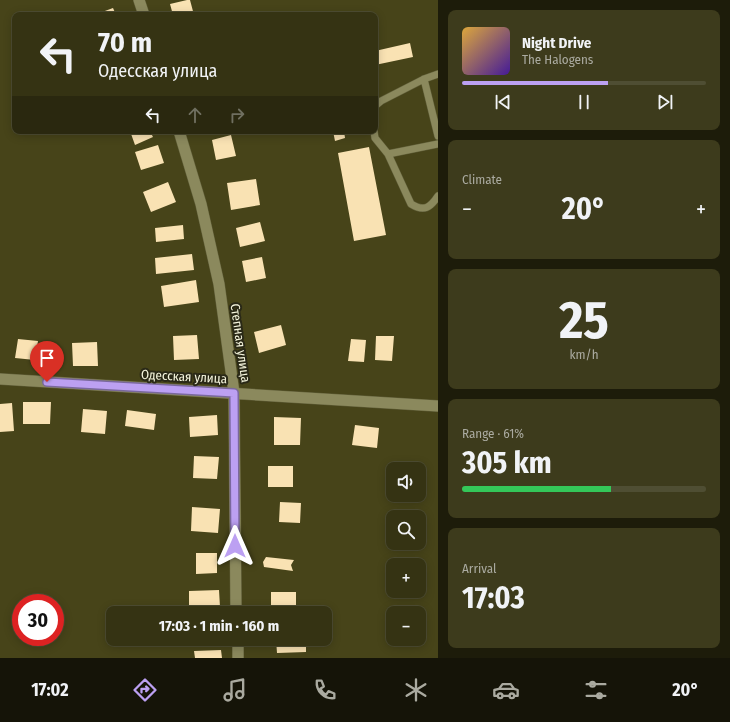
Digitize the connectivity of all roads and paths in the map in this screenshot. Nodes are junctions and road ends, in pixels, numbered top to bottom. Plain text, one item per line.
1 (139, 0) edge
2 (143, 12) edge
3 (438, 74) edge
4 (424, 79) junction
5 (378, 104) edge
6 (180, 134) edge
7 (375, 134) edge
8 (438, 136) edge
9 (438, 144) edge
10 (388, 154) junction
11 (438, 196) edge
12 (0, 379) edge
13 (234, 393) junction
14 (438, 406) edge
15 (236, 606) edge
16 (238, 646) edge
17 (238, 658) edge

1 - 2 street
3 - 4 lane
4 - 5 lane
4 - 8 lane
6 - 13 street, Степная улица
7 - 10 lane
9 - 10 lane
10 - 11 lane
12 - 13 street, Одесская улица
13 - 14 street, Одесская улица
13 - 15 street, Степная улица
16 - 17 street

